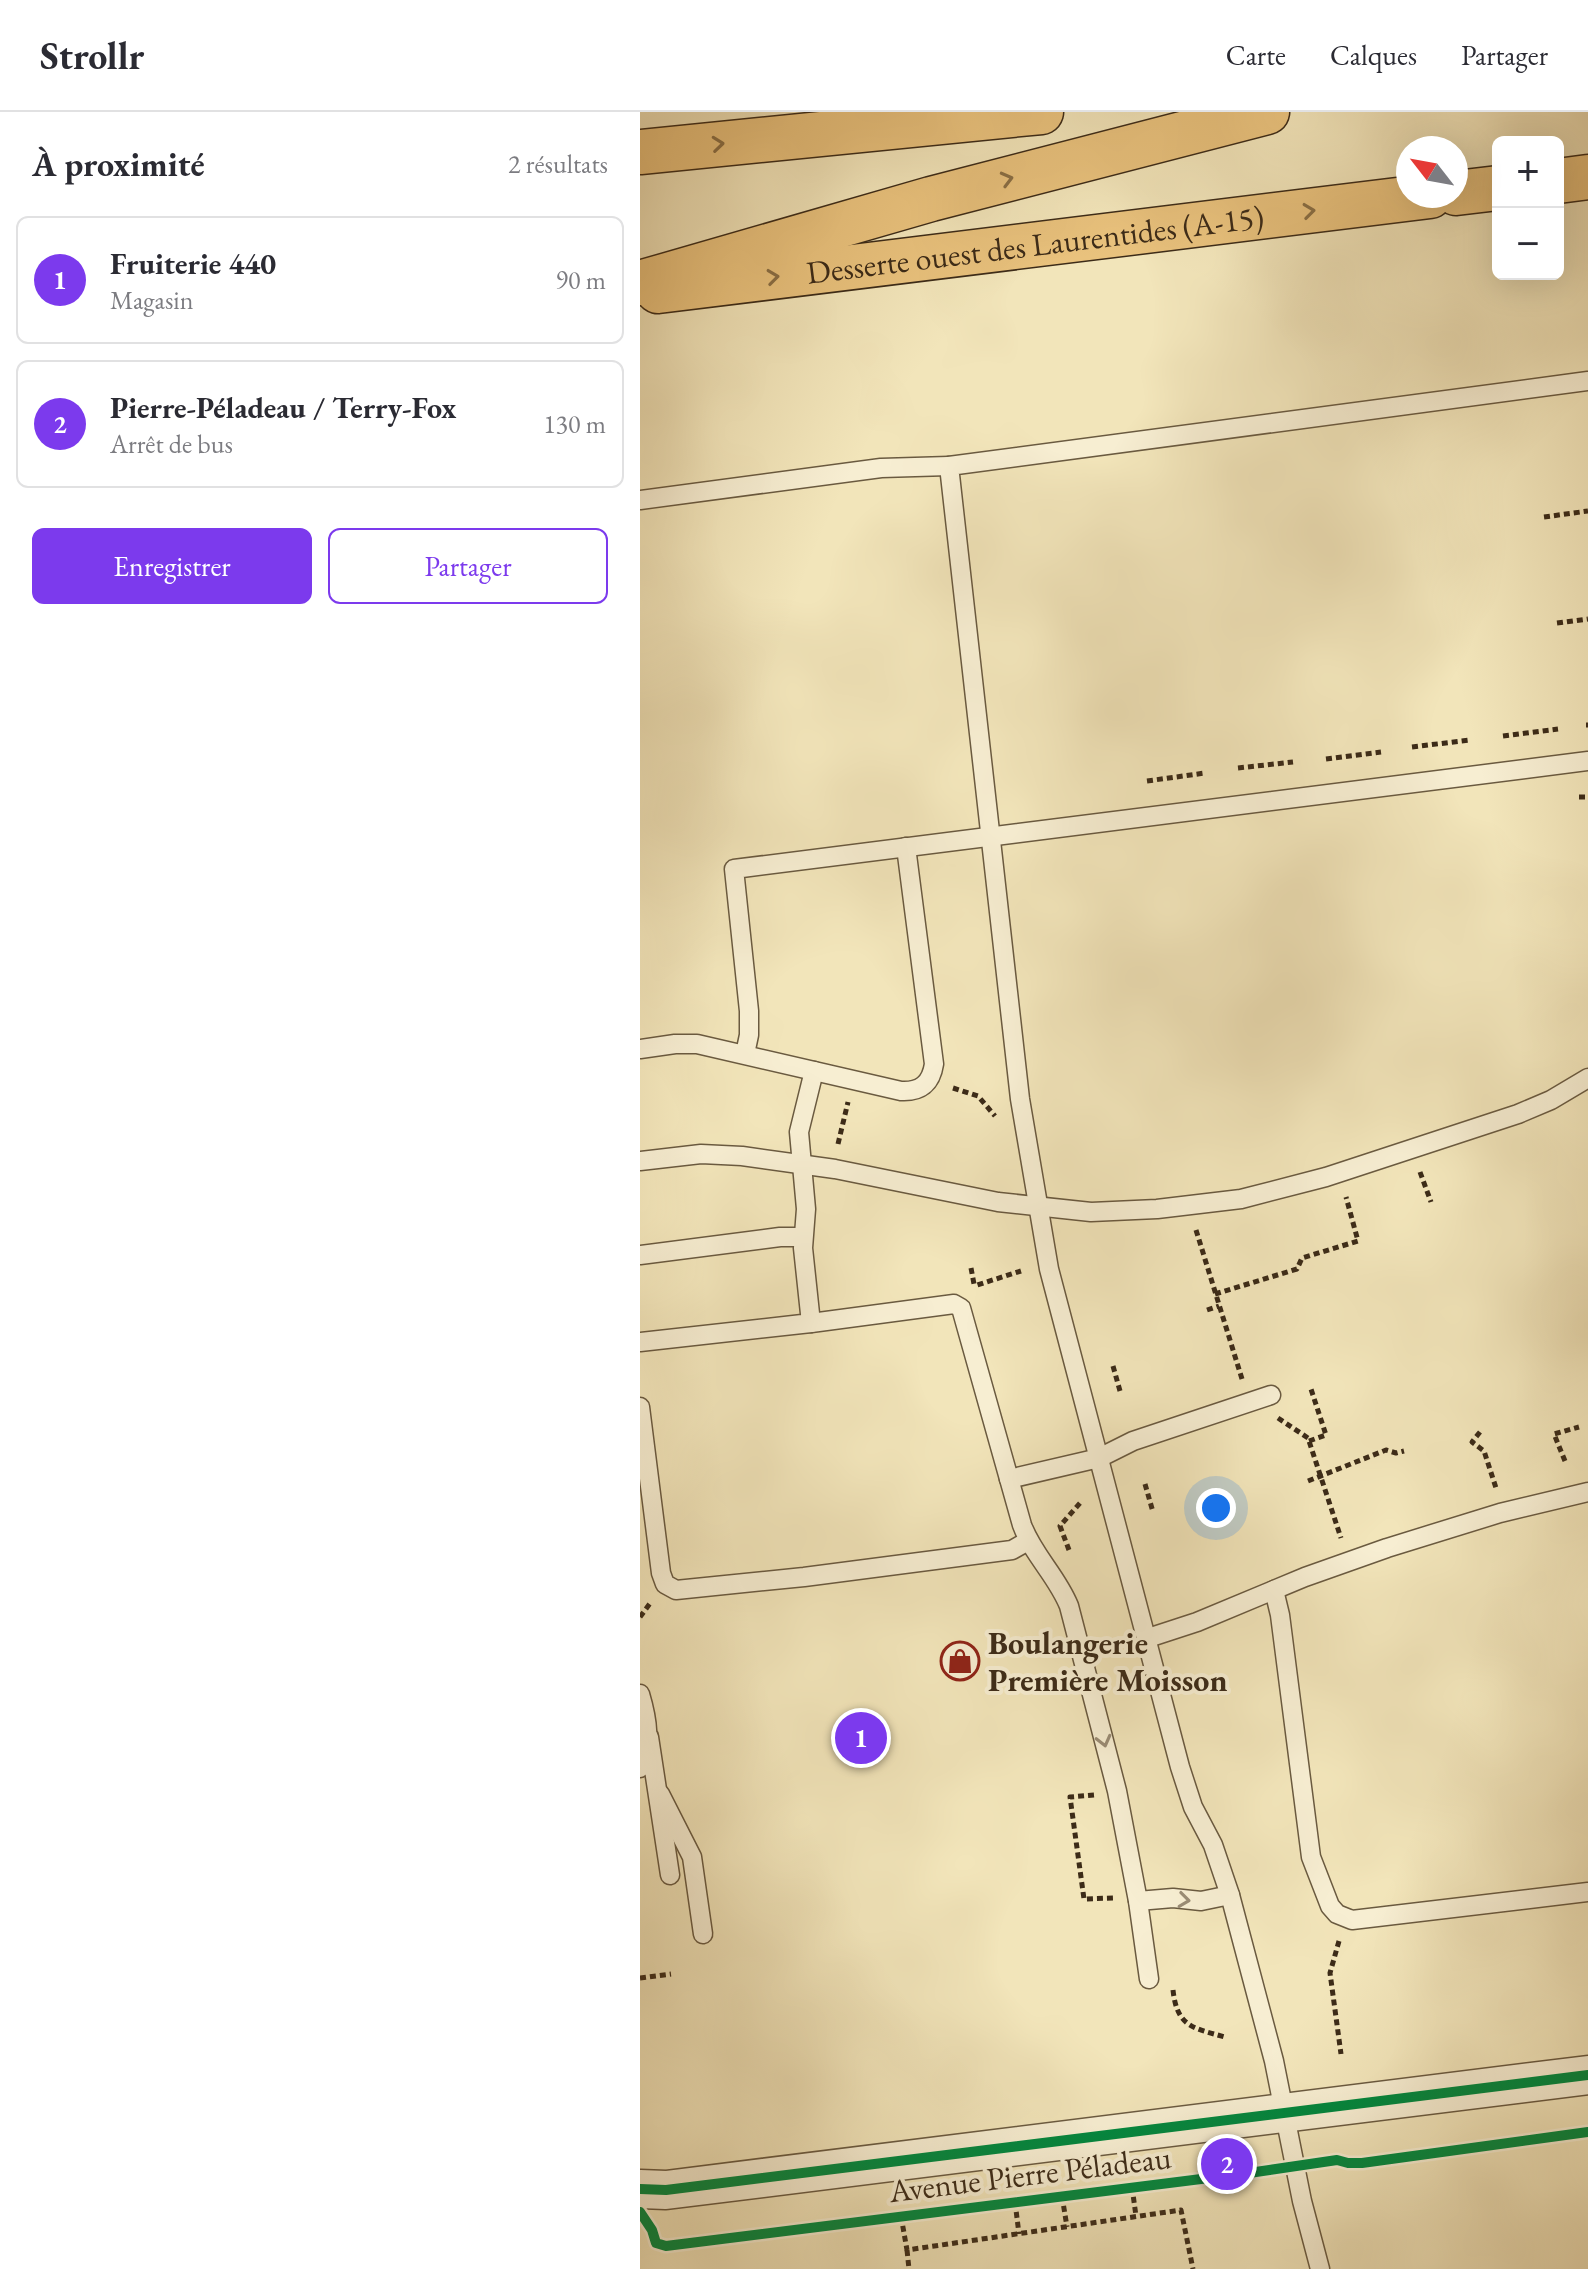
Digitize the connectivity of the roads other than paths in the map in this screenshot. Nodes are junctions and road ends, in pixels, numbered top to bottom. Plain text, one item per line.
1 (1041, 112) edge
2 (1267, 112) edge
3 (957, 117) edge
4 (640, 152) edge
5 (1588, 177) edge
6 (1564, 180) edge
7 (1492, 189) edge
8 (1468, 192) edge
9 (1564, 194) edge
10 (1588, 196) edge
11 (1396, 200) edge
12 (640, 283) edge
13 (640, 293) edge
14 (1588, 381) edge
15 (949, 466) junction
16 (640, 500) edge
17 (1588, 761) edge
18 (992, 837) junction
19 (906, 847) junction
20 (640, 1049) edge
21 (745, 1054) junction
22 (814, 1071) junction
23 (1588, 1078) edge
24 (640, 1161) edge
25 (802, 1164) junction
26 (1038, 1206) junction
27 (802, 1237) junction
28 (640, 1255) edge
29 (811, 1323) junction
30 (640, 1342) edge
31 (1271, 1395) dead end
32 (640, 1407) edge
33 (1099, 1458) junction
34 (1009, 1479) junction
35 (1588, 1492) edge
36 (1028, 1541) junction
37 (1274, 1590) junction
38 (1148, 1638) junction
39 (640, 1694) edge
40 (649, 1737) junction
41 (640, 1768) edge
42 (660, 1794) junction
43 (670, 1875) dead end
44 (1588, 1892) edge
45 (1230, 1895) junction
46 (1138, 1901) junction
47 (703, 1934) dead end
48 (1149, 1979) dead end
49 (1588, 2075) edge
50 (1286, 2114) junction
51 (640, 2189) edge
52 (1320, 2269) edge

1 - 3 main road
12 -> 2 main road
4 -> 3 main road
5 - 6 main road
7 - 8 main road
9 - 10 main road
13 -> 11 main road, Desserte ouest des Laurentides (A-15)
14 - 15 lane
15 - 16 lane
15 - 18 lane
17 - 18 lane
18 - 19 lane
18 - 26 lane
19 - 21 lane
19 - 22 lane
20 - 21 lane
21 - 22 lane
22 - 25 lane
23 - 26 lane
24 - 25 lane
25 - 26 lane
25 - 27 lane
26 - 33 lane
27 - 28 lane
27 - 29 lane
29 - 30 lane
29 - 34 lane
31 - 33 lane
32 - 36 lane
33 - 34 lane
33 - 38 lane
34 - 36 lane
35 - 37 lane
36 -> 46 lane
37 - 38 lane
37 - 44 lane
38 - 45 lane
39 - 40 lane
40 - 41 lane
40 - 42 lane
42 - 43 lane
42 - 47 lane
46 -> 45 lane
45 - 50 lane
46 - 48 lane
49 - 50 street, Avenue Pierre Péladeau
50 - 51 street, Avenue Pierre Péladeau
50 - 52 lane

